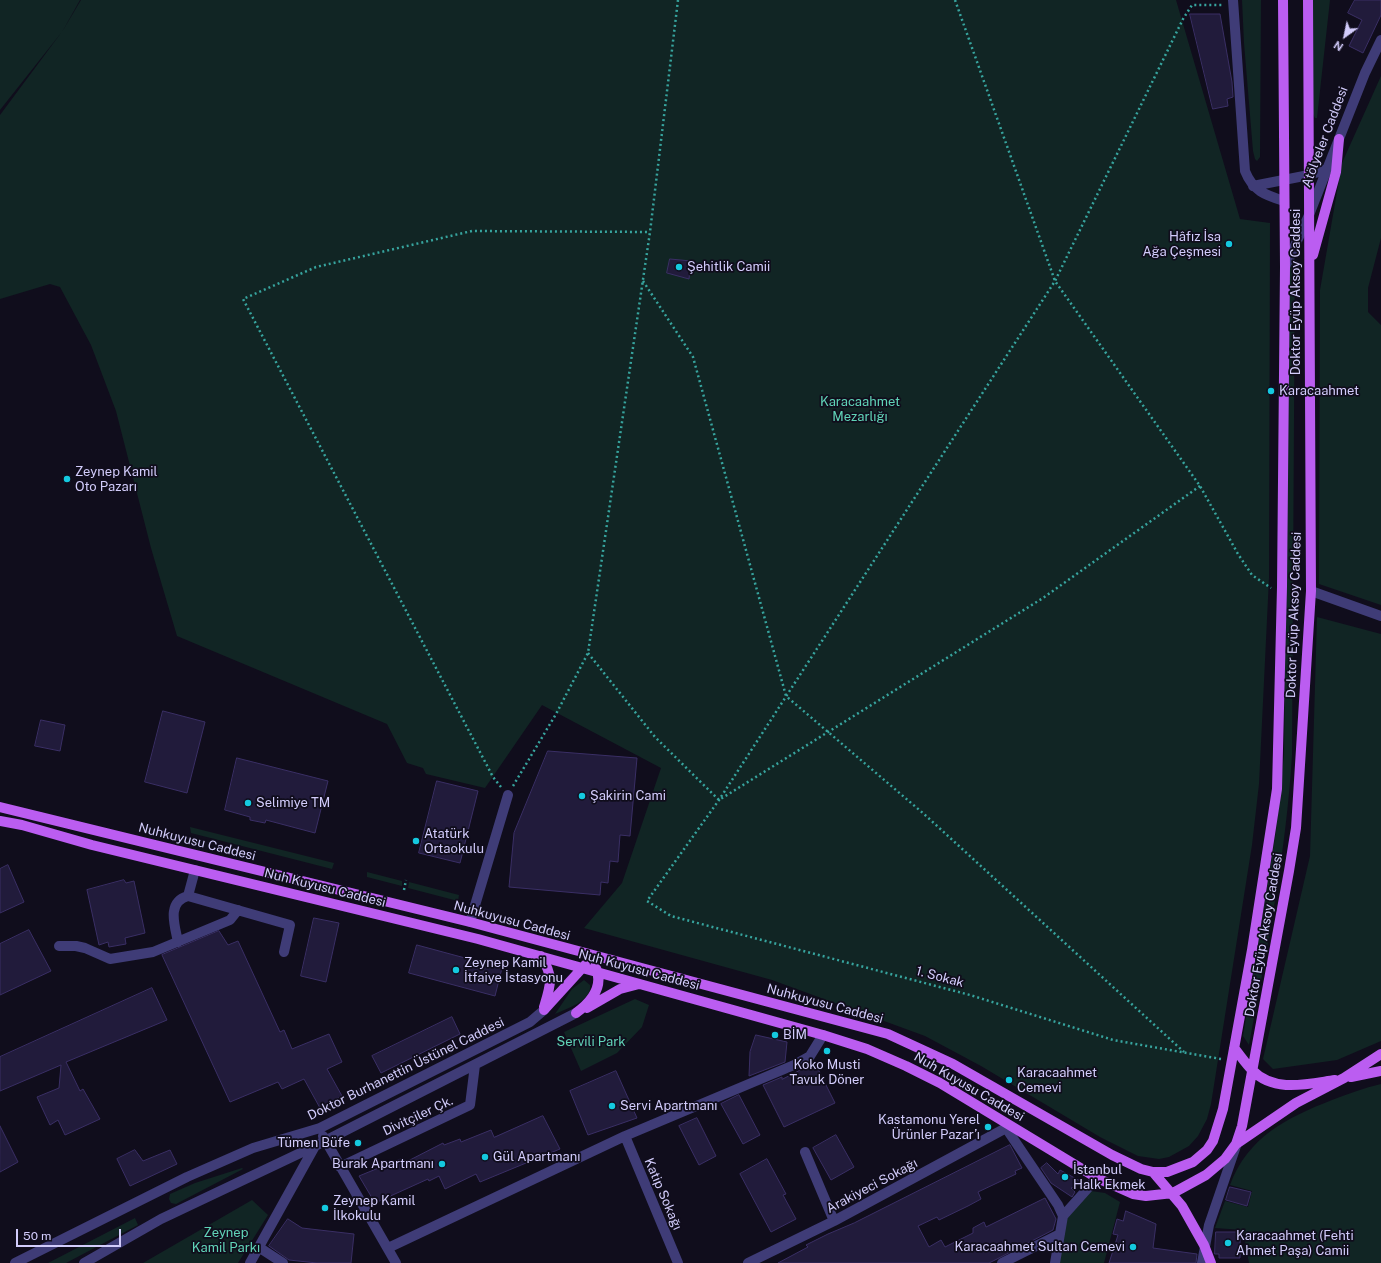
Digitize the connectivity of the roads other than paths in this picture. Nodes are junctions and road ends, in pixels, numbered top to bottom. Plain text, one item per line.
1 (1283, 0) edge
2 (1308, 0) edge
3 (1233, 2) edge
4 (1381, 40) edge
5 (1339, 139) junction
6 (1327, 169) junction
7 (1309, 175) junction
8 (1284, 180) junction
9 (1253, 186) junction
10 (1284, 200) junction
11 (1309, 215) junction
12 (1285, 266) junction
13 (1309, 268) junction
14 (1310, 591) junction
15 (1381, 616) edge
16 (508, 795) road end
17 (0, 807) edge
18 (0, 821) edge
19 (195, 870) junction
20 (188, 896) junction
21 (238, 910) junction
22 (470, 922) junction
23 (450, 932) junction
24 (486, 941) junction
25 (178, 942) junction
26 (59, 946) dead end
27 (284, 952) dead end
28 (541, 956) junction
29 (595, 959) junction
30 (581, 968) junction
31 (597, 972) junction
32 (640, 984) junction
33 (544, 1010) junction
34 (576, 1013) junction
35 (823, 1035) junction
36 (1234, 1048) junction
37 (1381, 1054) edge
38 (475, 1065) junction
39 (1252, 1070) junction
40 (1381, 1071) edge
41 (1344, 1078) junction
42 (1007, 1127) junction
43 (320, 1128) junction
44 (624, 1136) junction
45 (325, 1140) junction
46 (1236, 1144) junction
47 (315, 1146) junction
48 (804, 1152) dead end
49 (340, 1167) junction
50 (1153, 1172) junction
51 (1097, 1178) junction
52 (1173, 1193) junction
53 (1063, 1216) junction
54 (834, 1221) junction
55 (1060, 1234) junction
56 (1204, 1245) junction
57 (260, 1248) junction
58 (388, 1248) junction
59 (15, 1263) edge
60 (84, 1263) edge
61 (250, 1263) edge
62 (283, 1263) edge
63 (396, 1263) edge
64 (678, 1263) edge
65 (748, 1263) edge
66 (1002, 1263) edge
67 (1055, 1263) edge
68 (1202, 1263) edge
69 (1211, 1263) edge

1 - 8 main road, Doktor Eyüp Aksoy Caddesi
2 - 7 main road, Doktor Eyüp Aksoy Caddesi
3 - 9 street
4 - 5 street, Atölyeler Caddesi
5 - 6 street, Atölyeler Caddesi
5 - 13 main road
6 - 7 street
6 - 11 street, Atölyeler Caddesi
7 - 8 street
7 - 11 main road, Doktor Eyüp Aksoy Caddesi
8 - 9 street
8 - 10 main road, Doktor Eyüp Aksoy Caddesi
9 - 10 street
10 - 12 main road, Doktor Eyüp Aksoy Caddesi
11 - 12 street, Atölyeler Caddesi
11 - 13 main road, Doktor Eyüp Aksoy Caddesi
12 - 36 main road, Doktor Eyüp Aksoy Caddesi
13 - 14 main road, Doktor Eyüp Aksoy Caddesi
14 - 15 street
14 - 39 main road, Doktor Eyüp Aksoy Caddesi
16 - 22 street
17 - 22 main road, Nuhkuyusu Caddesi
18 - 19 main road, Nuh Kuyusu Caddesi
19 - 20 street
19 - 23 main road, Nuh Kuyusu Caddesi
20 - 21 street
20 - 25 street
21 - 25 street
21 - 27 street
22 - 23 main road
22 - 24 main road
22 - 29 main road, Nuhkuyusu Caddesi
23 - 24 main road, Nuh Kuyusu Caddesi
24 - 28 main road, Nuh Kuyusu Caddesi
25 - 26 street
28 - 30 main road, Nuh Kuyusu Caddesi
28 - 33 main road
29 - 30 main road
29 - 31 main road
29 - 50 main road, Nuhkuyusu Caddesi
30 - 31 main road, Nuh Kuyusu Caddesi
30 - 33 main road
31 - 32 main road, Nuh Kuyusu Caddesi
31 - 34 main road
32 - 34 main road
32 - 35 main road, Nuh Kuyusu Caddesi
33 - 43 street, Doktor Burhanettin Üstünel Caddesi
34 - 38 street, Doktor Burhanettin Üstünel Caddesi
35 - 42 main road, Nuh Kuyusu Caddesi
35 - 44 street
36 - 39 main road
36 - 50 main road, Doktor Eyüp Aksoy Caddesi
37 - 41 main road
38 - 45 street, Doktor Burhanettin Üstünel Caddesi
38 - 49 street, Divitçiler Çk.
39 - 41 main road
39 - 46 main road, Doktor Eyüp Aksoy Caddesi
40 - 41 main road
41 - 46 main road
42 - 51 main road, Nuh Kuyusu Caddesi
42 - 53 street
42 - 54 street, Arakiyeci Sokağı
43 - 45 street
43 - 59 street, Doktor Burhanettin Üstünel Caddesi
44 - 58 street
44 - 64 street, Katip Sokağı
45 - 47 street, Doktor Burhanettin Üstünel Caddesi
45 - 49 street
46 - 52 main road, Doktor Eyüp Aksoy Caddesi
46 - 56 street
47 - 57 street
47 - 60 street, Doktor Burhanettin Üstünel Caddesi
48 - 54 street
49 - 58 street
50 - 52 main road
51 - 52 main road, Nuh Kuyusu Caddesi
51 - 53 street
52 - 56 main road
53 - 55 street
54 - 65 street, Arakiyeci Sokağı
55 - 66 street
55 - 67 street
56 - 68 street
56 - 69 main road
57 - 61 street
57 - 62 street
58 - 63 street

